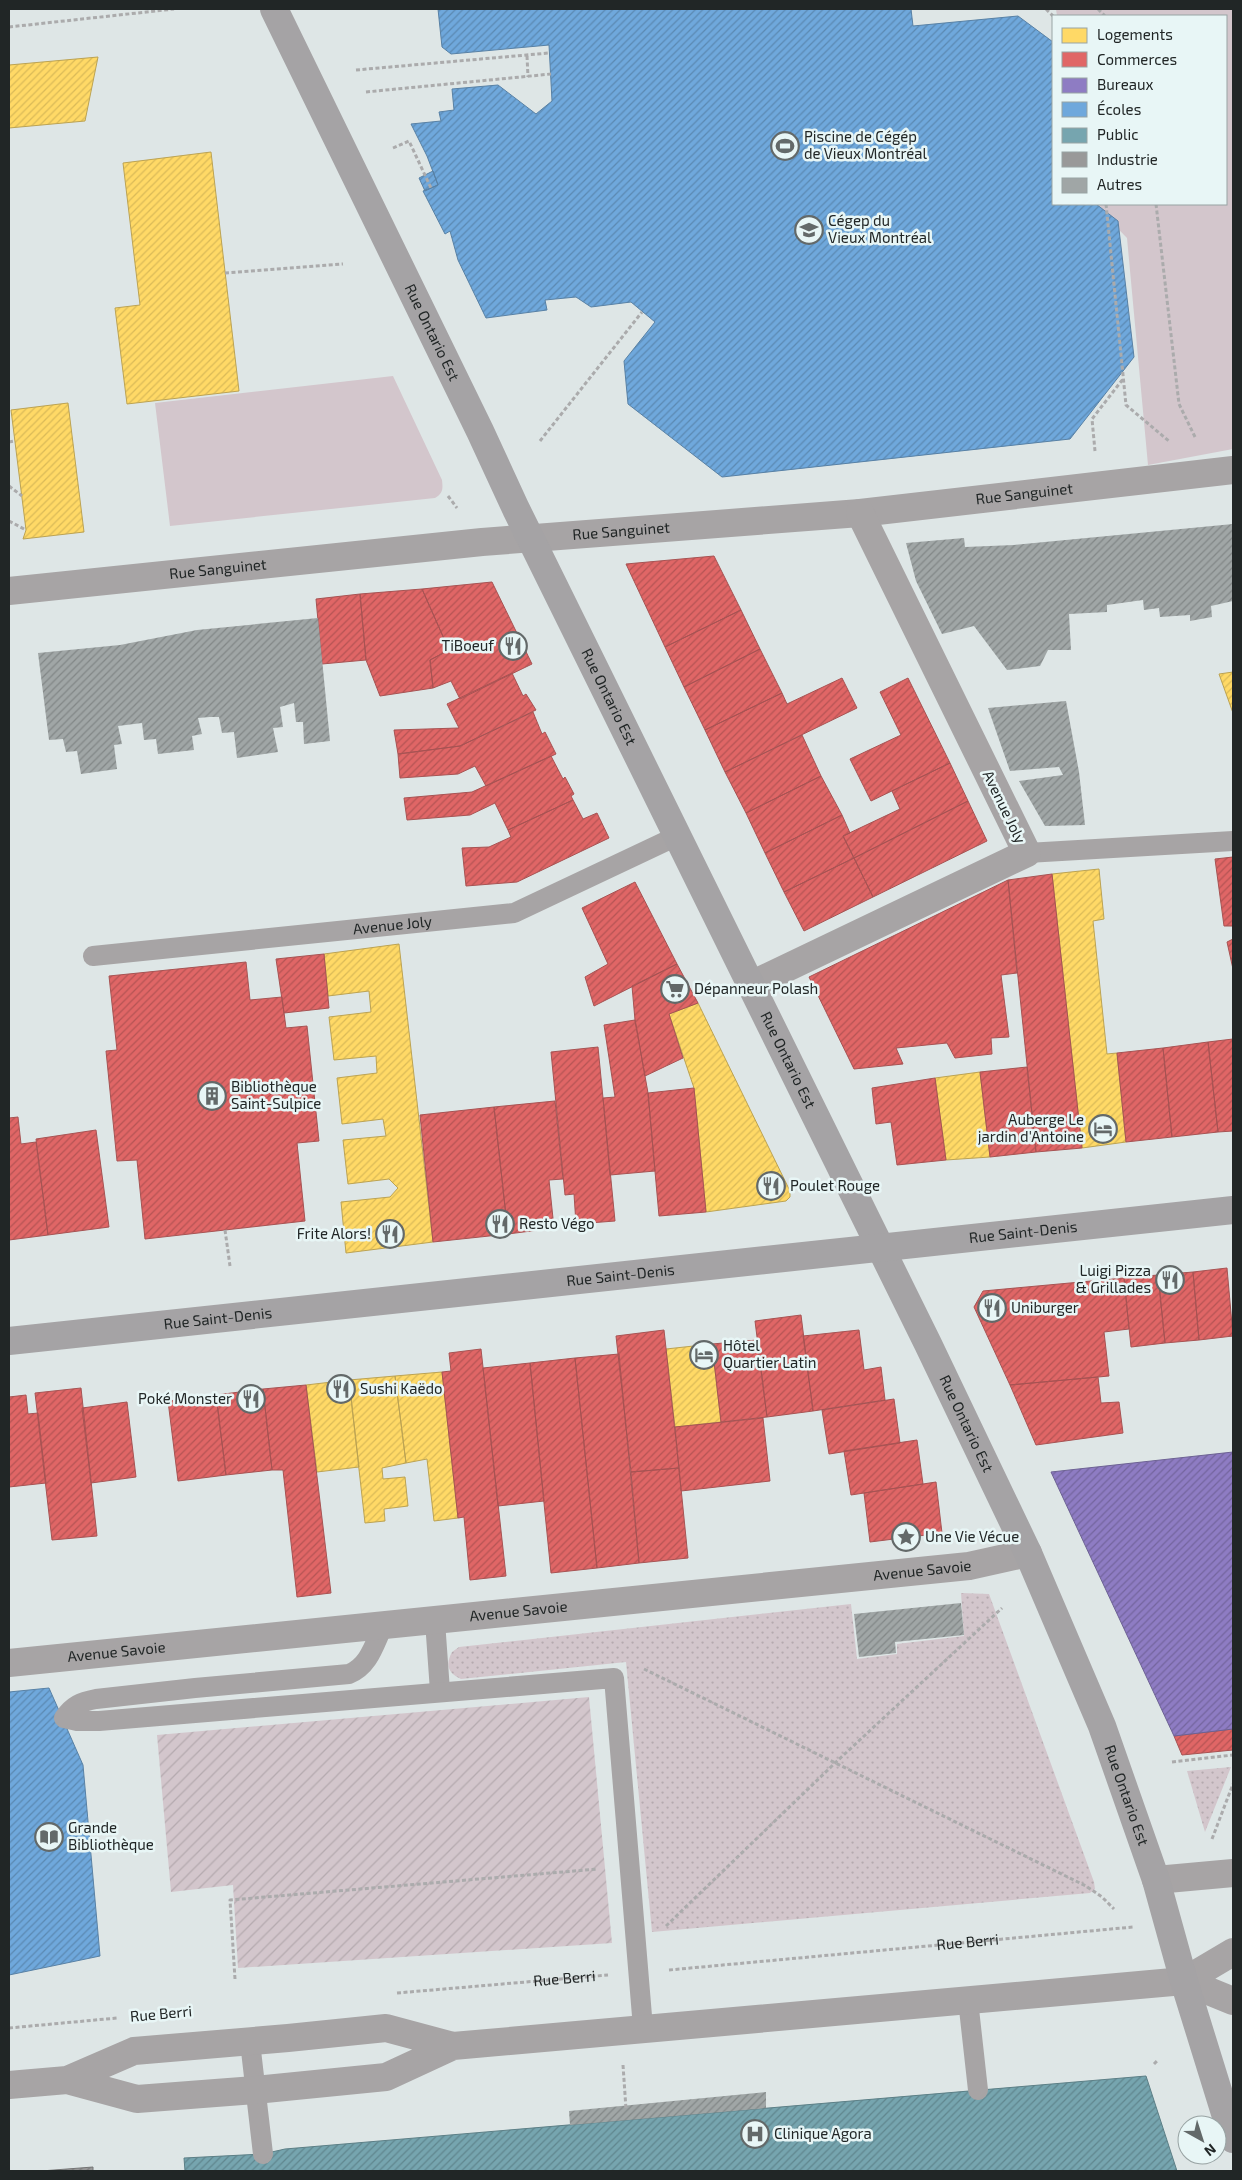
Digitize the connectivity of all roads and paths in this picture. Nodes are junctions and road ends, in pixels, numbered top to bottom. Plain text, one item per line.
1 (174, 9) edge
2 (274, 9) edge
3 (9, 27) edge
4 (549, 53) dead end
5 (527, 56) junction
6 (356, 70) dead end
7 (550, 74) dead end
8 (528, 77) junction
9 (366, 92) dead end
10 (393, 148) dead end
11 (431, 188) dead end
12 (1106, 205) edge
13 (1156, 205) edge
14 (343, 264) dead end
15 (225, 273) dead end
16 (642, 312) dead end
17 (1124, 379) junction
18 (15, 441) dead end
19 (540, 441) dead end
20 (9, 442) edge
21 (1198, 444) dead end
22 (1174, 446) dead end
23 (1095, 454) dead end
24 (1233, 470) edge
25 (9, 486) edge
26 (22, 496) dead end
27 (448, 496) dead end
28 (457, 508) dead end
29 (860, 513) junction
30 (9, 521) edge
31 (26, 530) dead end
32 (531, 538) junction
33 (9, 591) edge
34 (677, 836) junction
35 (1233, 841) edge
36 (1027, 853) junction
37 (93, 956) dead end
38 (751, 985) junction
39 (1233, 1210) edge
40 (225, 1230) dead end
41 (880, 1248) junction
42 (230, 1266) dead end
43 (9, 1341) edge
44 (1028, 1553) junction
45 (1002, 1608) dead end
46 (435, 1622) junction
47 (383, 1626) junction
48 (9, 1663) edge
49 (643, 1668) dead end
50 (440, 1691) junction
51 (1233, 1755) edge
52 (1172, 1762) dead end
53 (835, 1763) junction
54 (1233, 1784) edge
55 (1209, 1847) dead end
56 (631, 1866) junction
57 (1233, 1873) edge
58 (1156, 1880) junction
59 (1114, 1909) dead end
60 (663, 1928) dead end
61 (1119, 1928) dead end
62 (1233, 1952) edge
63 (638, 1973) junction
64 (235, 1979) dead end
65 (1184, 1981) junction
66 (388, 1994) dead end
67 (968, 2000) junction
68 (1233, 2001) edge
69 (123, 2018) dead end
70 (9, 2028) edge
71 (643, 2028) junction
72 (250, 2042) junction
73 (453, 2046) junction
74 (1158, 2060) dead end
75 (1154, 2064) dead end
76 (67, 2080) junction
77 (9, 2085) edge
78 (255, 2090) junction
79 (978, 2090) dead end
80 (1233, 2139) edge
81 (263, 2154) dead end

1 - 3 path
2 - 32 main road, Rue Ontario Est
4 - 5 path
5 - 6 path
5 - 8 path
7 - 8 path
8 - 9 path
10 - 11 path
12 - 17 path
13 - 21 path
14 - 15 path
16 - 19 path
17 - 22 path
17 - 23 path
18 - 20 path
24 - 29 street, Rue Sanguinet
25 - 26 path
27 - 28 path
29 - 32 street, Rue Sanguinet
29 - 36 street, Avenue Joly
30 - 31 path
32 - 33 street, Rue Sanguinet
32 - 34 main road, Rue Ontario Est
34 - 37 lane, Avenue Joly
34 - 38 main road, Rue Ontario Est
35 - 36 lane
36 - 38 street, Avenue Joly
38 - 41 main road, Rue Ontario Est
39 - 41 main road, Rue Saint-Denis
40 - 42 path
41 - 43 main road, Rue Saint-Denis
41 - 44 main road, Rue Ontario Est
44 - 46 street, Avenue Savoie
44 - 58 main road, Rue Ontario Est
45 - 53 path
46 - 47 street, Avenue Savoie
46 - 50 lane
47 - 48 street, Avenue Savoie
47 - 50 lane
49 - 53 path
50 - 56 lane
51 - 52 path
53 - 59 path
53 - 60 path
54 - 55 path
56 - 63 lane
56 - 64 path
57 - 58 street
58 - 65 main road, Rue Ontario Est
61 - 63 path, Rue Berri
62 - 65 street
63 - 66 path, Rue Berri
63 - 71 lane
65 - 67 street
65 - 68 street
65 - 80 main road, Rue Ontario Est
67 - 71 street
67 - 79 lane
69 - 70 path, Rue Berri
71 - 73 street
72 - 73 street
72 - 76 street
72 - 78 lane
73 - 78 street
74 - 75 path
76 - 77 street
76 - 78 street
78 - 81 lane

